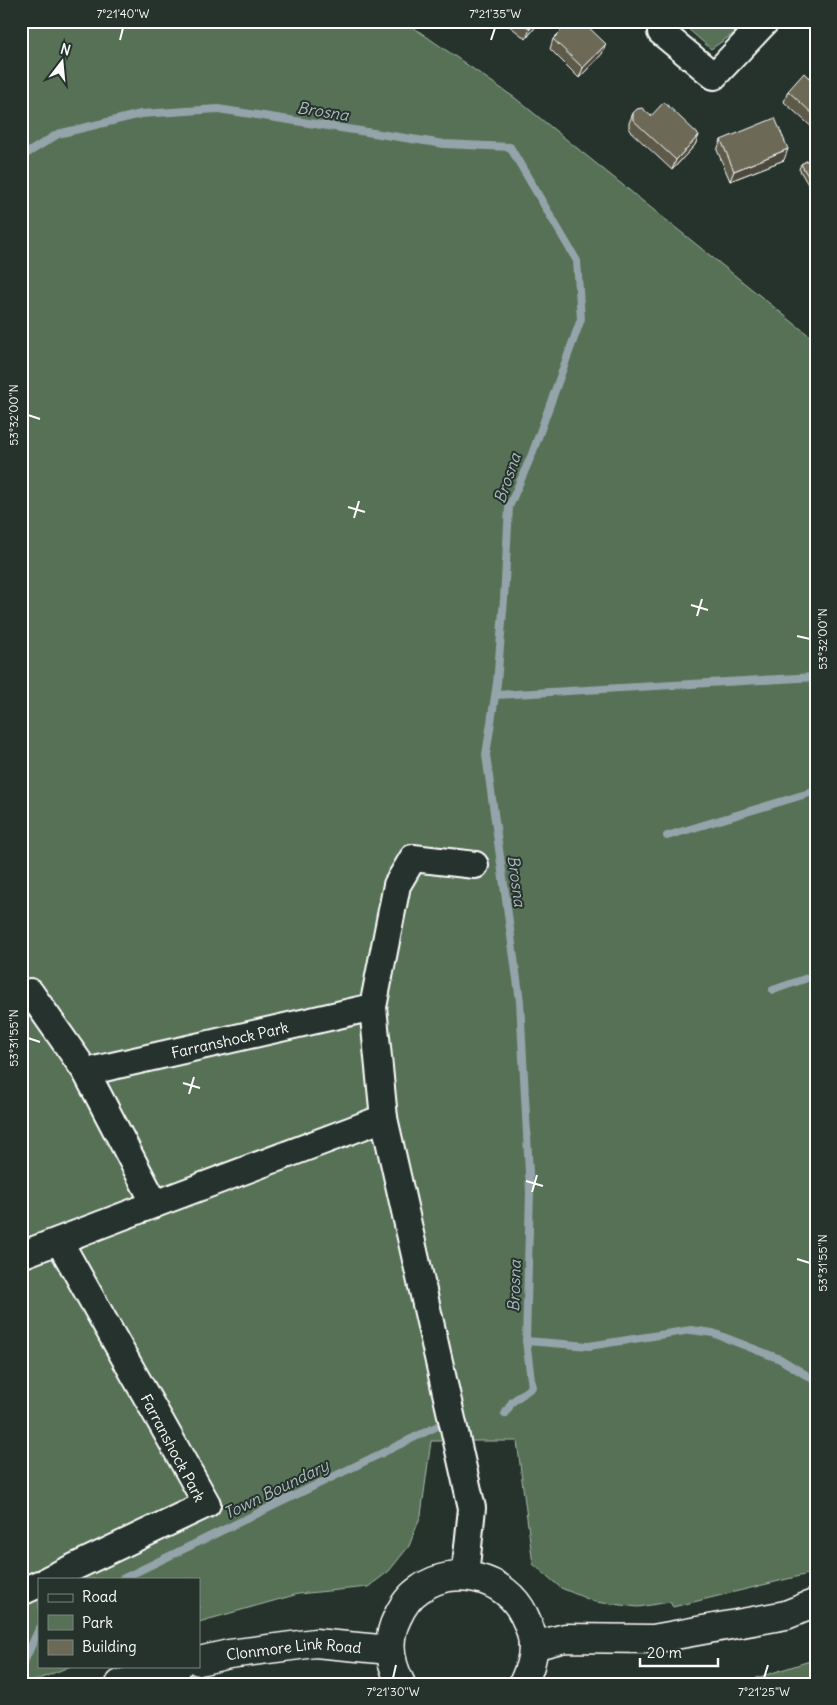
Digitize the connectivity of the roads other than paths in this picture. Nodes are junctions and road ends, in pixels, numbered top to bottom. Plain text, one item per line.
1 (766, 21) edge
2 (661, 32) dead end
3 (475, 864) dead end
4 (30, 992) dead end
5 (373, 1007) junction
6 (86, 1072) junction
7 (384, 1118) junction
8 (155, 1204) junction
9 (59, 1241) junction
10 (21, 1255) edge
11 (465, 1576) junction
12 (51, 1578) edge
13 (38, 1584) edge
14 (21, 1592) edge
15 (816, 1604) edge
16 (533, 1646) junction
17 (390, 1650) junction
18 (200, 1661) edge
19 (172, 1668) edge
20 (120, 1684) edge
21 (401, 1684) edge
22 (523, 1684) edge

1 - 2 street
3 - 5 street
4 - 6 street
5 - 6 street, Farranshock Park
5 - 7 street
6 - 8 street
7 - 8 street
7 - 11 street
8 - 9 street
9 - 10 street
9 - 12 street, Farranshock Park
11 - 16 main road
11 - 17 main road
13 - 14 street
15 - 16 main road
16 - 22 main road
17 - 18 main road, Clonmore Link Road
17 - 21 main road
19 - 20 main road

